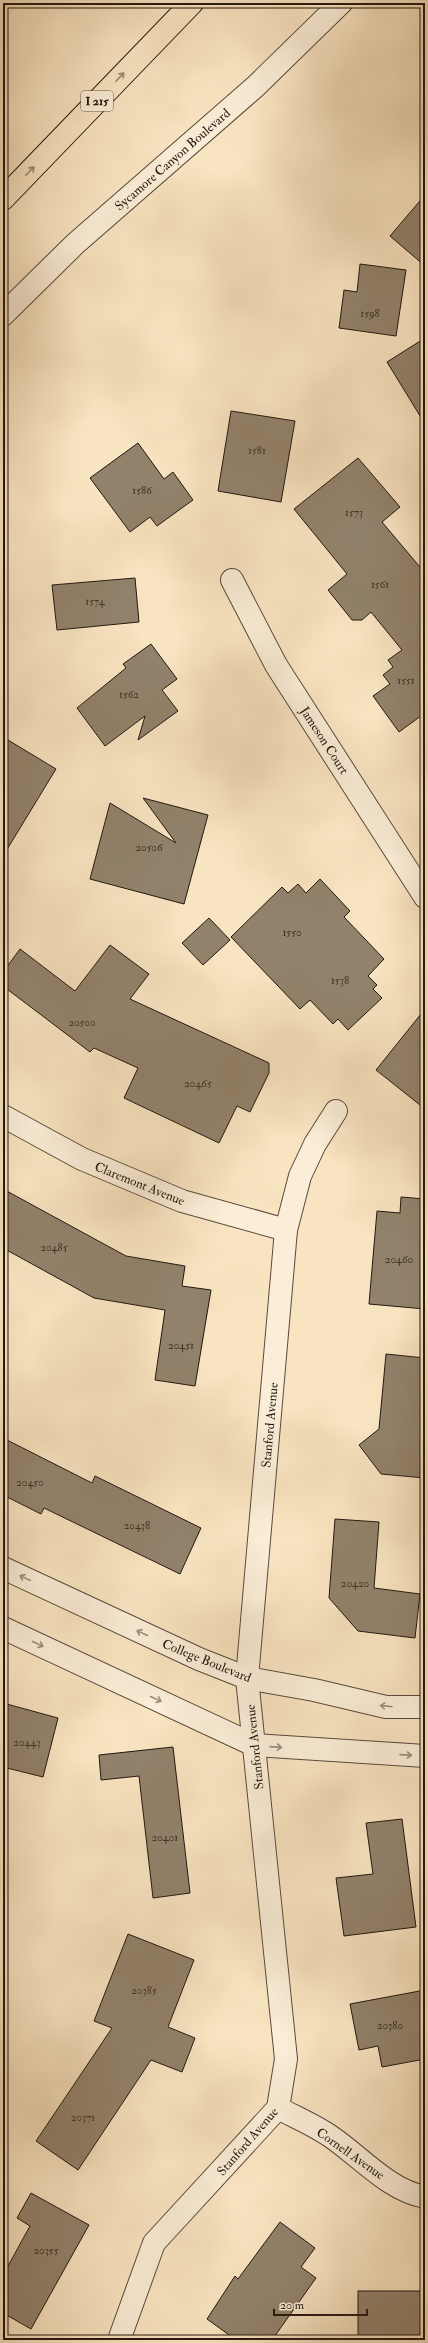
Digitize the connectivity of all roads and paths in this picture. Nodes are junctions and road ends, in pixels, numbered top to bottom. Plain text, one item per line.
1 (192, 3) edge
2 (341, 3) edge
3 (3, 199) edge
4 (3, 316) edge
5 (232, 580) dead end
6 (425, 897) edge
7 (336, 1111) dead end
8 (3, 1116) edge
9 (286, 1230) junction
10 (3, 1568) edge
11 (3, 1628) edge
12 (247, 1678) junction
13 (425, 1707) edge
14 (254, 1745) junction
15 (425, 1756) edge
16 (278, 2108) junction
17 (425, 2197) edge
18 (119, 2340) edge

3 -> 1 highway, I 215
2 - 4 street, Sycamore Canyon Boulevard
5 - 6 street, Jameson Court
7 - 9 street, Stanford Avenue
8 - 9 street, Claremont Avenue
9 - 12 street, Stanford Avenue
12 -> 10 street, College Boulevard
11 -> 14 street
13 -> 12 street, College Boulevard
12 - 14 street, Stanford Avenue
14 -> 15 street
14 - 16 street, Stanford Avenue
16 - 17 street, Cornell Avenue
16 - 18 street, Stanford Avenue

